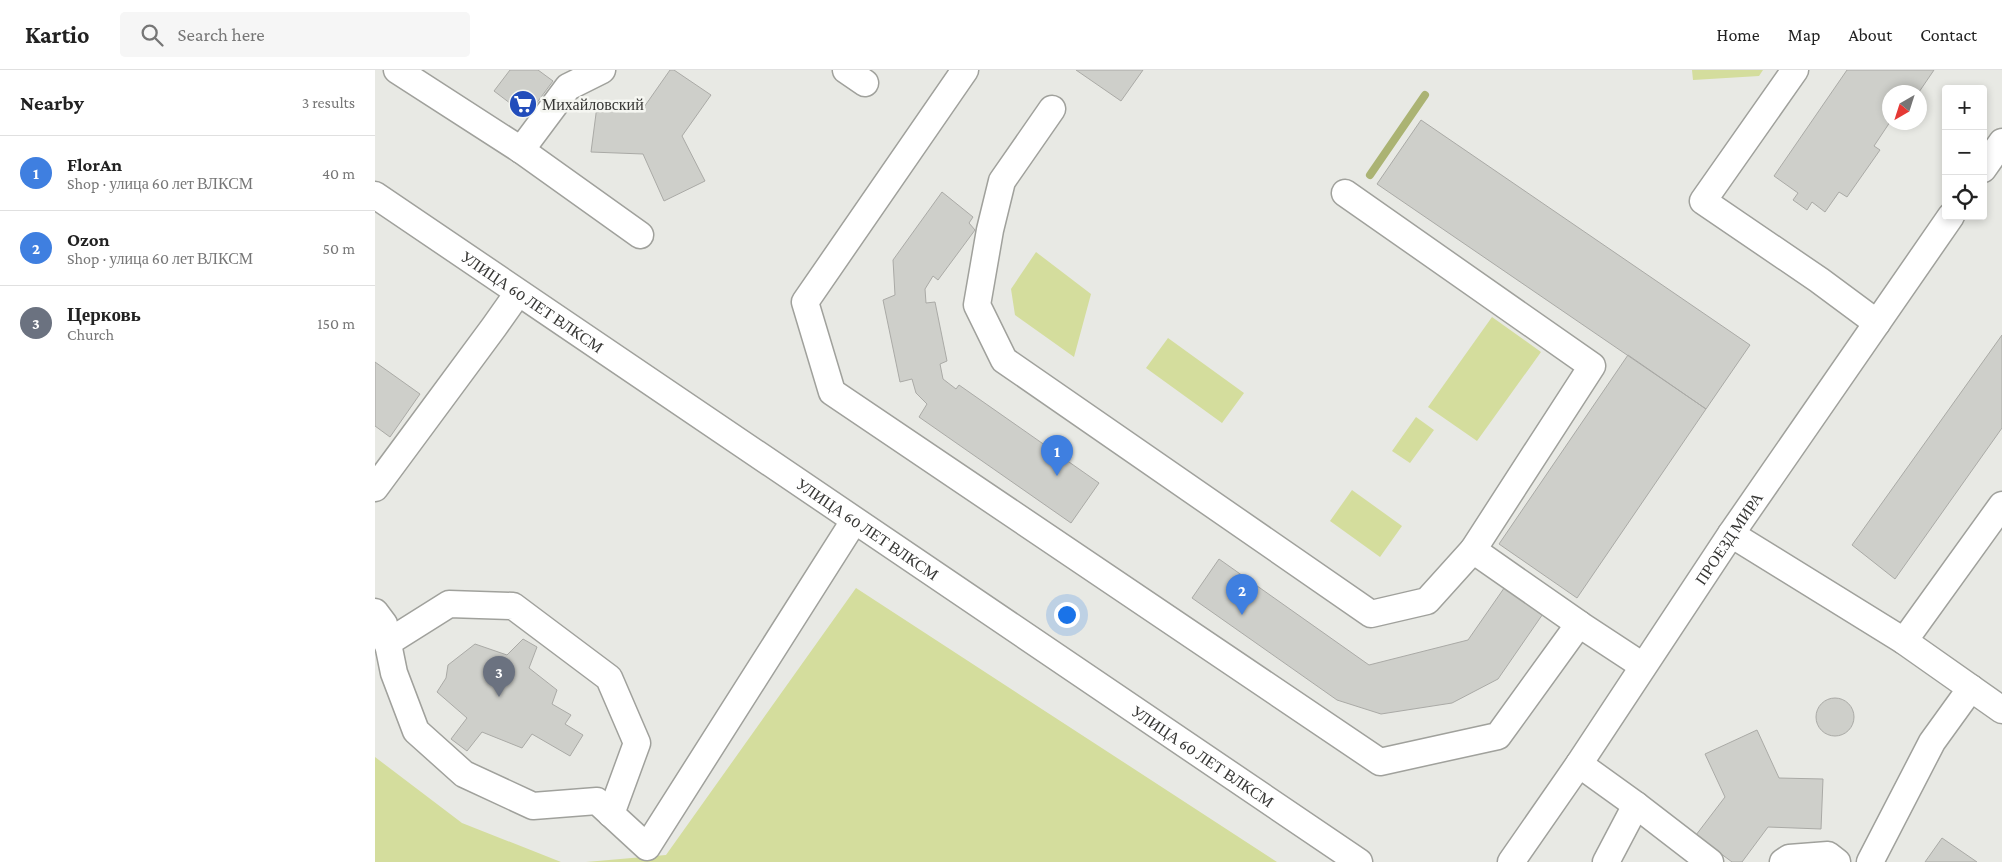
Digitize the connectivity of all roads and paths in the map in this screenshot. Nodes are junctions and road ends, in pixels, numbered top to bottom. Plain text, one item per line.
1 (397, 70) edge
2 (602, 70) edge
3 (965, 70) edge
4 (1795, 70) edge
5 (1052, 110) dead end
6 (2002, 142) edge
7 (521, 150) junction
8 (1987, 163) edge
9 (1345, 193) dead end
10 (375, 195) edge
11 (1948, 220) edge
12 (640, 236) dead end
13 (518, 292) junction
14 (1877, 323) junction
15 (375, 488) edge
16 (2002, 504) edge
17 (854, 521) junction
18 (1731, 534) junction
19 (1473, 550) junction
20 (375, 612) edge
21 (1579, 624) junction
22 (1904, 641) junction
23 (387, 643) junction
24 (1643, 666) junction
25 (1971, 688) junction
26 (2002, 710) edge
27 (1579, 764) junction
28 (1636, 805) junction
29 (611, 814) junction
30 (1359, 862) edge
31 (1511, 862) edge
32 (1606, 862) edge
33 (1709, 862) edge
34 (1783, 862) edge
35 (1837, 862) edge
36 (1870, 862) edge

1 - 7 street
2 - 7 street
3 - 21 street
4 - 14 street
5 - 19 street
6 - 8 street
7 - 12 street
9 - 19 street
10 - 13 street, УЛИЦА 60 ЛЕТ ВЛКСМ
11 - 14 street, ПРОЕЗД МИРА
13 - 15 street
13 - 17 street, УЛИЦА 60 ЛЕТ ВЛКСМ
14 - 18 street, ПРОЕЗД МИРА
16 - 22 street
17 - 29 street
17 - 30 street, УЛИЦА 60 ЛЕТ ВЛКСМ
18 - 22 street
18 - 24 street, ПРОЕЗД МИРА
19 - 21 street
20 - 23 street
21 - 24 street
22 - 25 street
23 - 29 street
23 - 29 street
24 - 27 street, ПРОЕЗД МИРА
25 - 26 street
25 - 36 street
27 - 28 street
27 - 31 street, ПРОЕЗД МИРА
28 - 32 street
28 - 33 street
34 - 35 street

